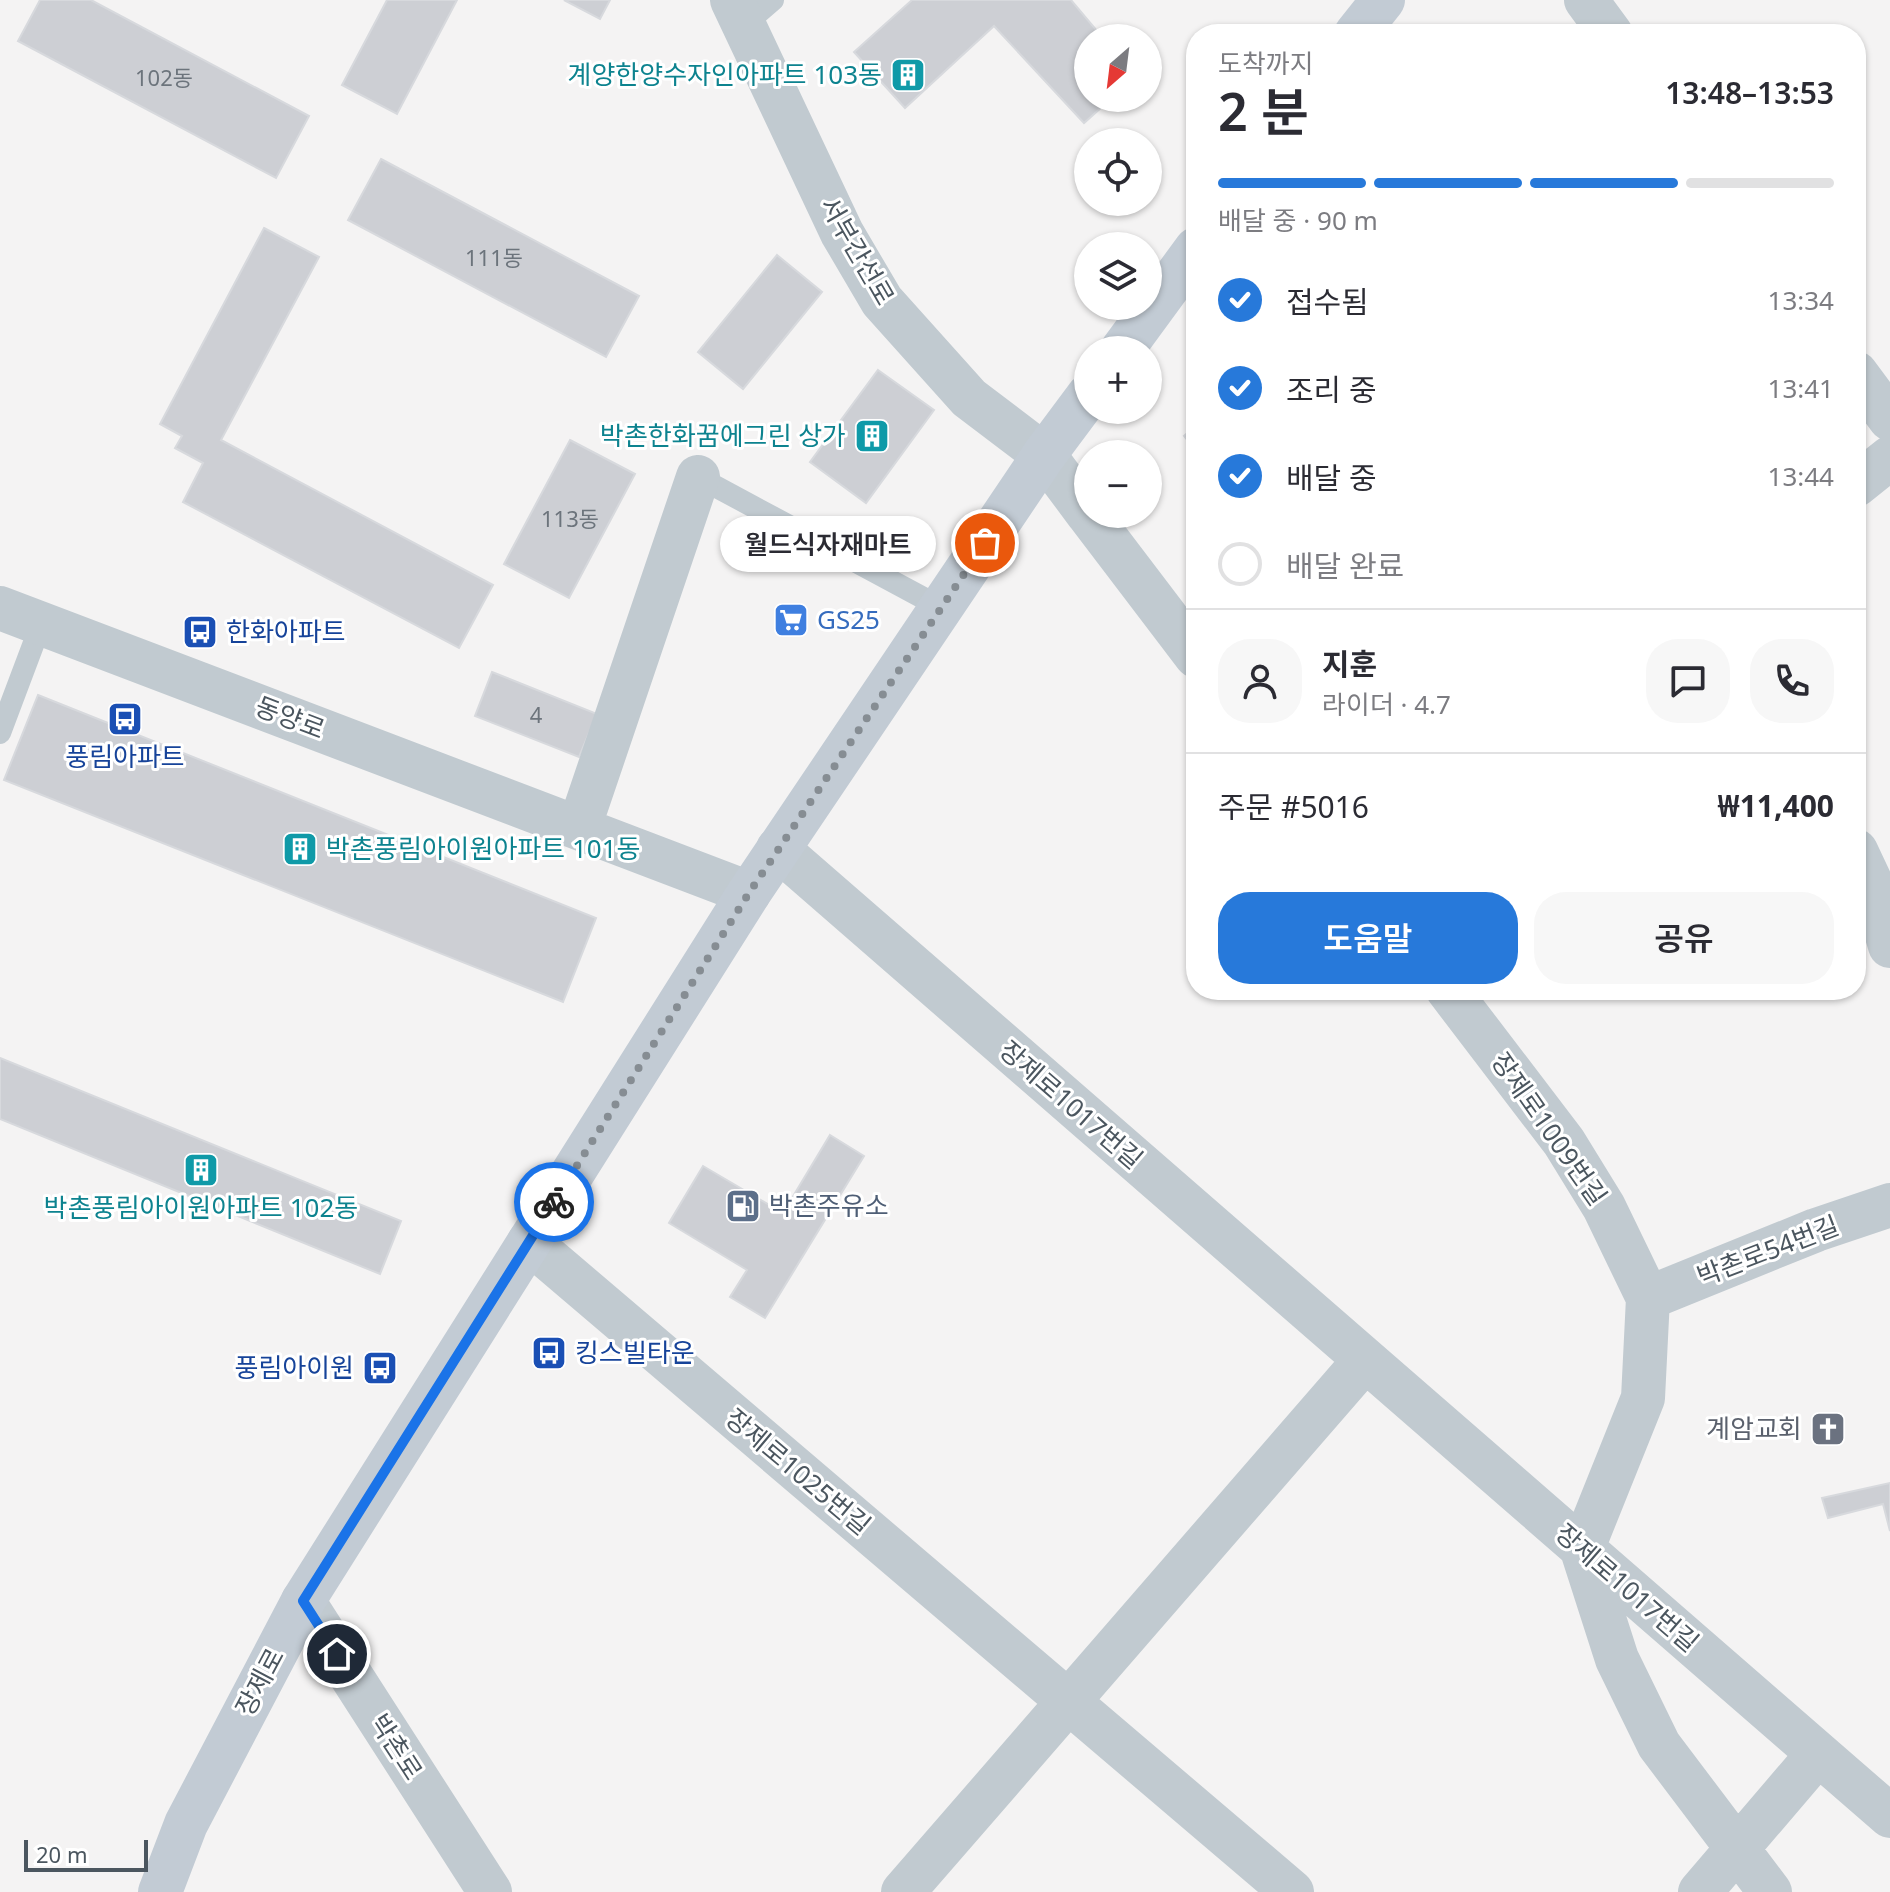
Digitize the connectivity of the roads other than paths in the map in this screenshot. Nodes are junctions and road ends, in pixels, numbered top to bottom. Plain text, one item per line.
1 (1383, 0) edge
2 (1586, 0) edge
3 (750, 8) edge
4 (1364, 24) edge
5 (1604, 24) edge
6 (1186, 263) edge
7 (1132, 336) edge
8 (1866, 387) edge
9 (1074, 415) edge
10 (1890, 419) edge
11 (1044, 455) junction
12 (1890, 458) edge
13 (698, 477) joint
14 (1866, 477) edge
15 (1074, 495) edge
16 (1099, 528) edge
17 (0, 608) edge
18 (942, 608) junction
19 (41, 624) junction
20 (1186, 643) edge
21 (0, 733) edge
22 (579, 828) junction
23 (778, 849) junction
24 (1873, 877) edge
25 (749, 893) junction
26 (1890, 946) edge
27 (1456, 1000) edge
28 (1890, 1205) edge
29 (529, 1242) junction
30 (1648, 1298) junction
31 (1365, 1360) junction
32 (1582, 1550) junction
33 (303, 1601) junction
34 (1068, 1702) junction
35 (1818, 1754) junction
36 (1890, 1816) edge
37 (1738, 1850) junction
38 (160, 1892) edge
39 (490, 1892) edge
40 (903, 1892) edge
41 (1292, 1892) edge
42 (1700, 1892) edge
43 (1770, 1892) edge

1 - 4 main road
2 - 5 street
3 - 11 street, 서부간선로
6 - 7 main road
8 - 10 street
9 - 11 main road, 장제로
11 - 15 street
11 - 18 main road, 장제로
12 - 14 street
13 - 18 lane
13 - 22 street
16 - 20 street
17 - 19 street, 동양로
18 - 23 main road, 장제로
19 - 21 lane
19 - 22 street, 동양로
22 - 25 street, 동양로
23 - 25 main road, 장제로
23 - 31 street, 장제로1017번길
24 - 26 street
25 - 29 main road, 장제로
27 - 30 street, 장제로1009번길
28 - 30 street, 박촌로54번길
29 - 33 main road, 장제로
29 - 34 street, 장제로1025번길
30 - 32 street, 장제로1009번길
31 - 32 street, 장제로1017번길
31 - 34 street
32 - 35 street, 장제로1017번길
32 - 37 street
33 - 38 main road, 장제로
33 - 39 street, 박촌로
34 - 40 street
34 - 41 street, 장제로1025번길
35 - 36 street, 장제로1017번길
35 - 37 street
37 - 42 street
37 - 43 street

